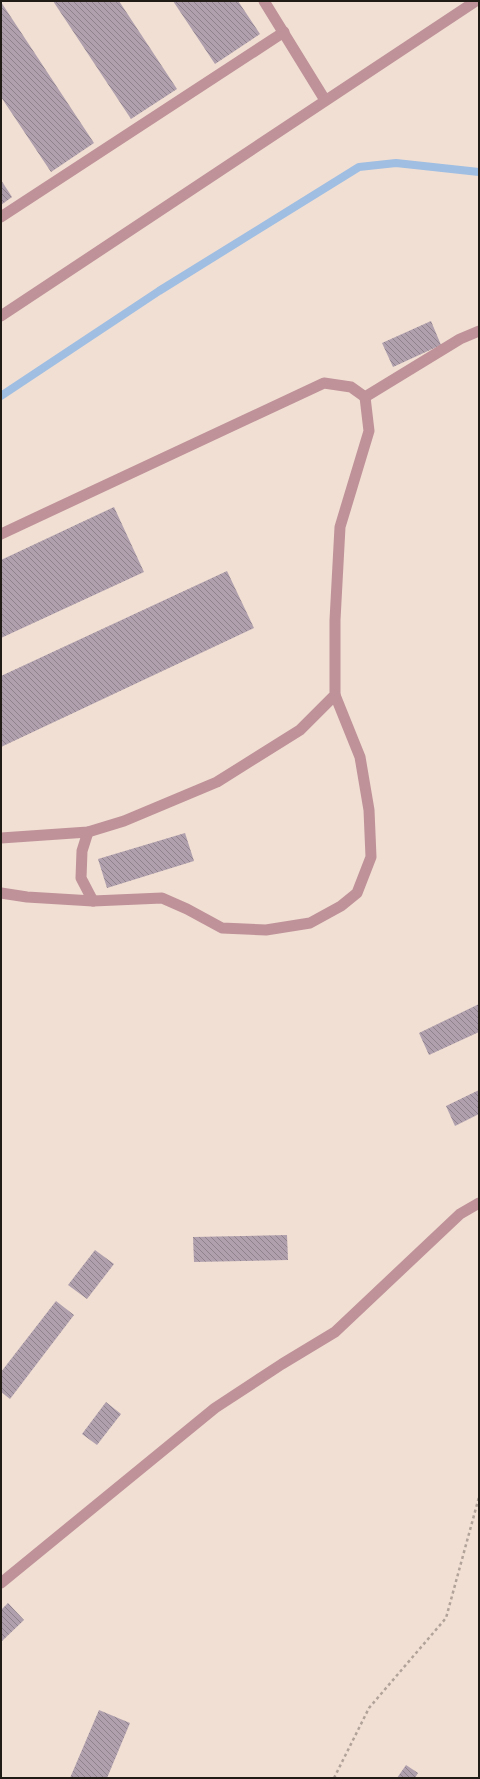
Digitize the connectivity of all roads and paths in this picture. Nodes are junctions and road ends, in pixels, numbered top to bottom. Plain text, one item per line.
1 (264, 1) edge
2 (476, 1) edge
3 (284, 32) junction
4 (326, 100) junction
5 (1, 217) edge
6 (2, 312) edge
7 (479, 331) edge
8 (365, 397) junction
9 (1, 534) edge
10 (335, 695) junction
11 (88, 832) junction
12 (1, 838) edge
13 (1, 893) edge
14 (93, 901) junction
15 (479, 1203) edge
16 (479, 1497) edge
17 (1, 1583) edge
18 (334, 1778) edge

1 - 3 lane
2 - 4 lane
3 - 4 lane
3 - 5 lane
4 - 6 lane
7 - 8 lane
8 - 9 lane
8 - 10 lane
10 - 11 lane
10 - 14 lane
11 - 12 lane
11 - 14 lane
13 - 14 lane
15 - 17 lane
16 - 18 path

